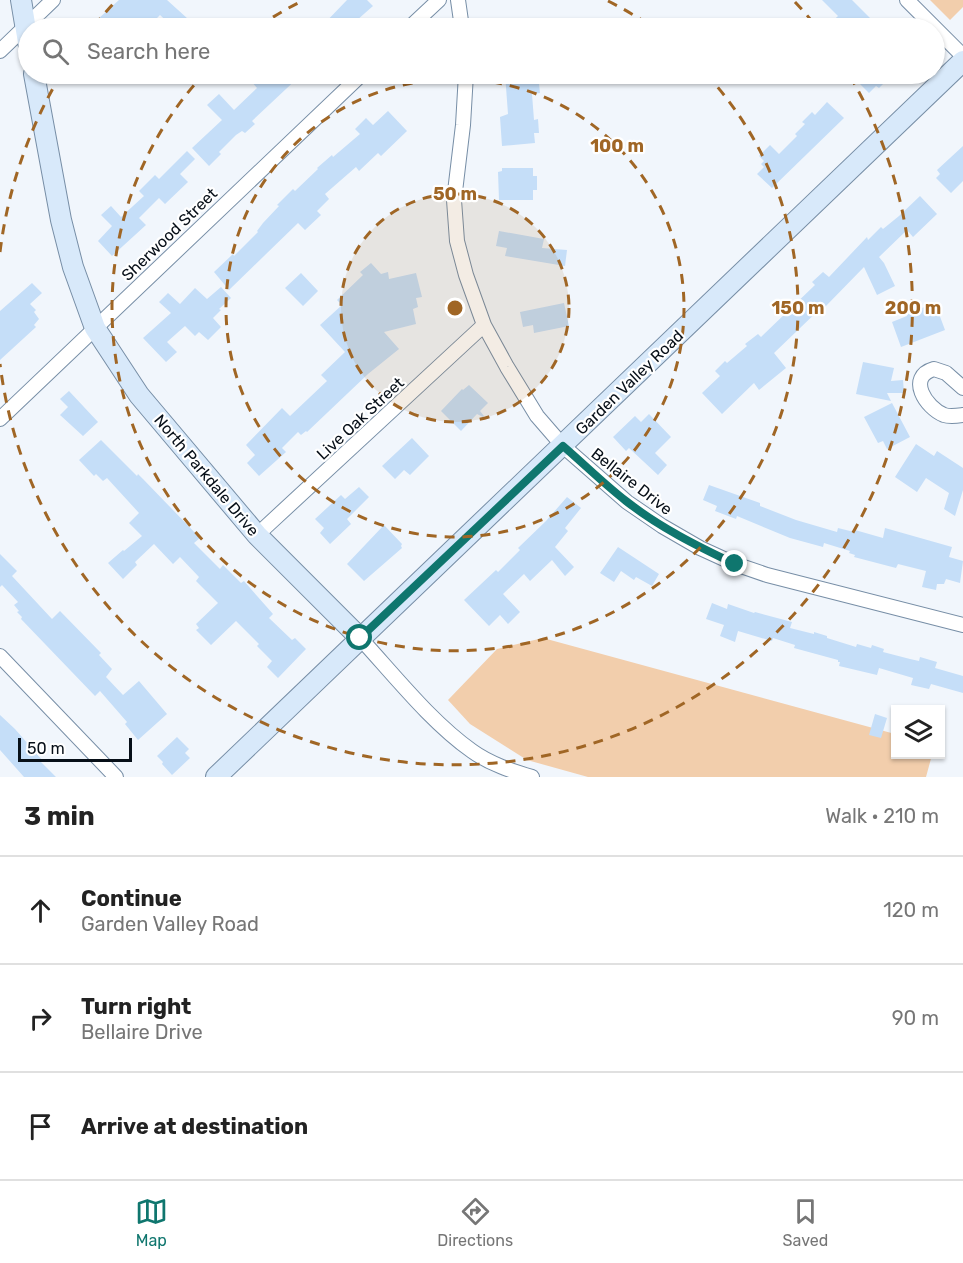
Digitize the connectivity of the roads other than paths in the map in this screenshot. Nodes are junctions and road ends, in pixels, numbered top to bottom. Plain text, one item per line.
1 (21, 0) edge
2 (53, 0) edge
3 (439, 0) edge
4 (458, 0) edge
5 (907, 0) edge
6 (24, 18) edge
7 (39, 18) edge
8 (420, 18) edge
9 (461, 18) edge
10 (925, 18) edge
11 (945, 38) edge
12 (18, 40) edge
13 (0, 51) edge
14 (963, 56) edge
15 (963, 61) edge
16 (945, 78) edge
17 (36, 84) edge
18 (351, 84) edge
19 (465, 84) edge
20 (939, 84) edge
21 (484, 325) junction
22 (95, 328) junction
23 (963, 388) edge
24 (963, 416) edge
25 (0, 419) edge
26 (563, 446) junction
27 (257, 535) junction
28 (963, 625) edge
29 (360, 638) junction
30 (0, 656) edge
31 (116, 777) edge
32 (216, 777) edge
33 (532, 777) edge

1 - 6 street
2 - 7 street
3 - 8 street
4 - 9 street
5 - 10 street
11 - 14 street
12 - 13 street
15 - 16 street, Garden Valley Road
17 - 22 street, North Parkdale Drive
18 - 22 street, Sherwood Street
19 - 21 street, Bellaire Drive
20 - 26 street, Garden Valley Road
21 - 26 street, Bellaire Drive
21 - 27 street, Live Oak Street
22 - 25 street, Sherwood Street
22 - 27 street, North Parkdale Drive
23 - 24 street
26 - 28 street, Bellaire Drive
26 - 29 street, Garden Valley Road
27 - 29 street, North Parkdale Drive
29 - 32 street, Garden Valley Road
29 - 33 street, North Parkdale Drive
30 - 31 street

